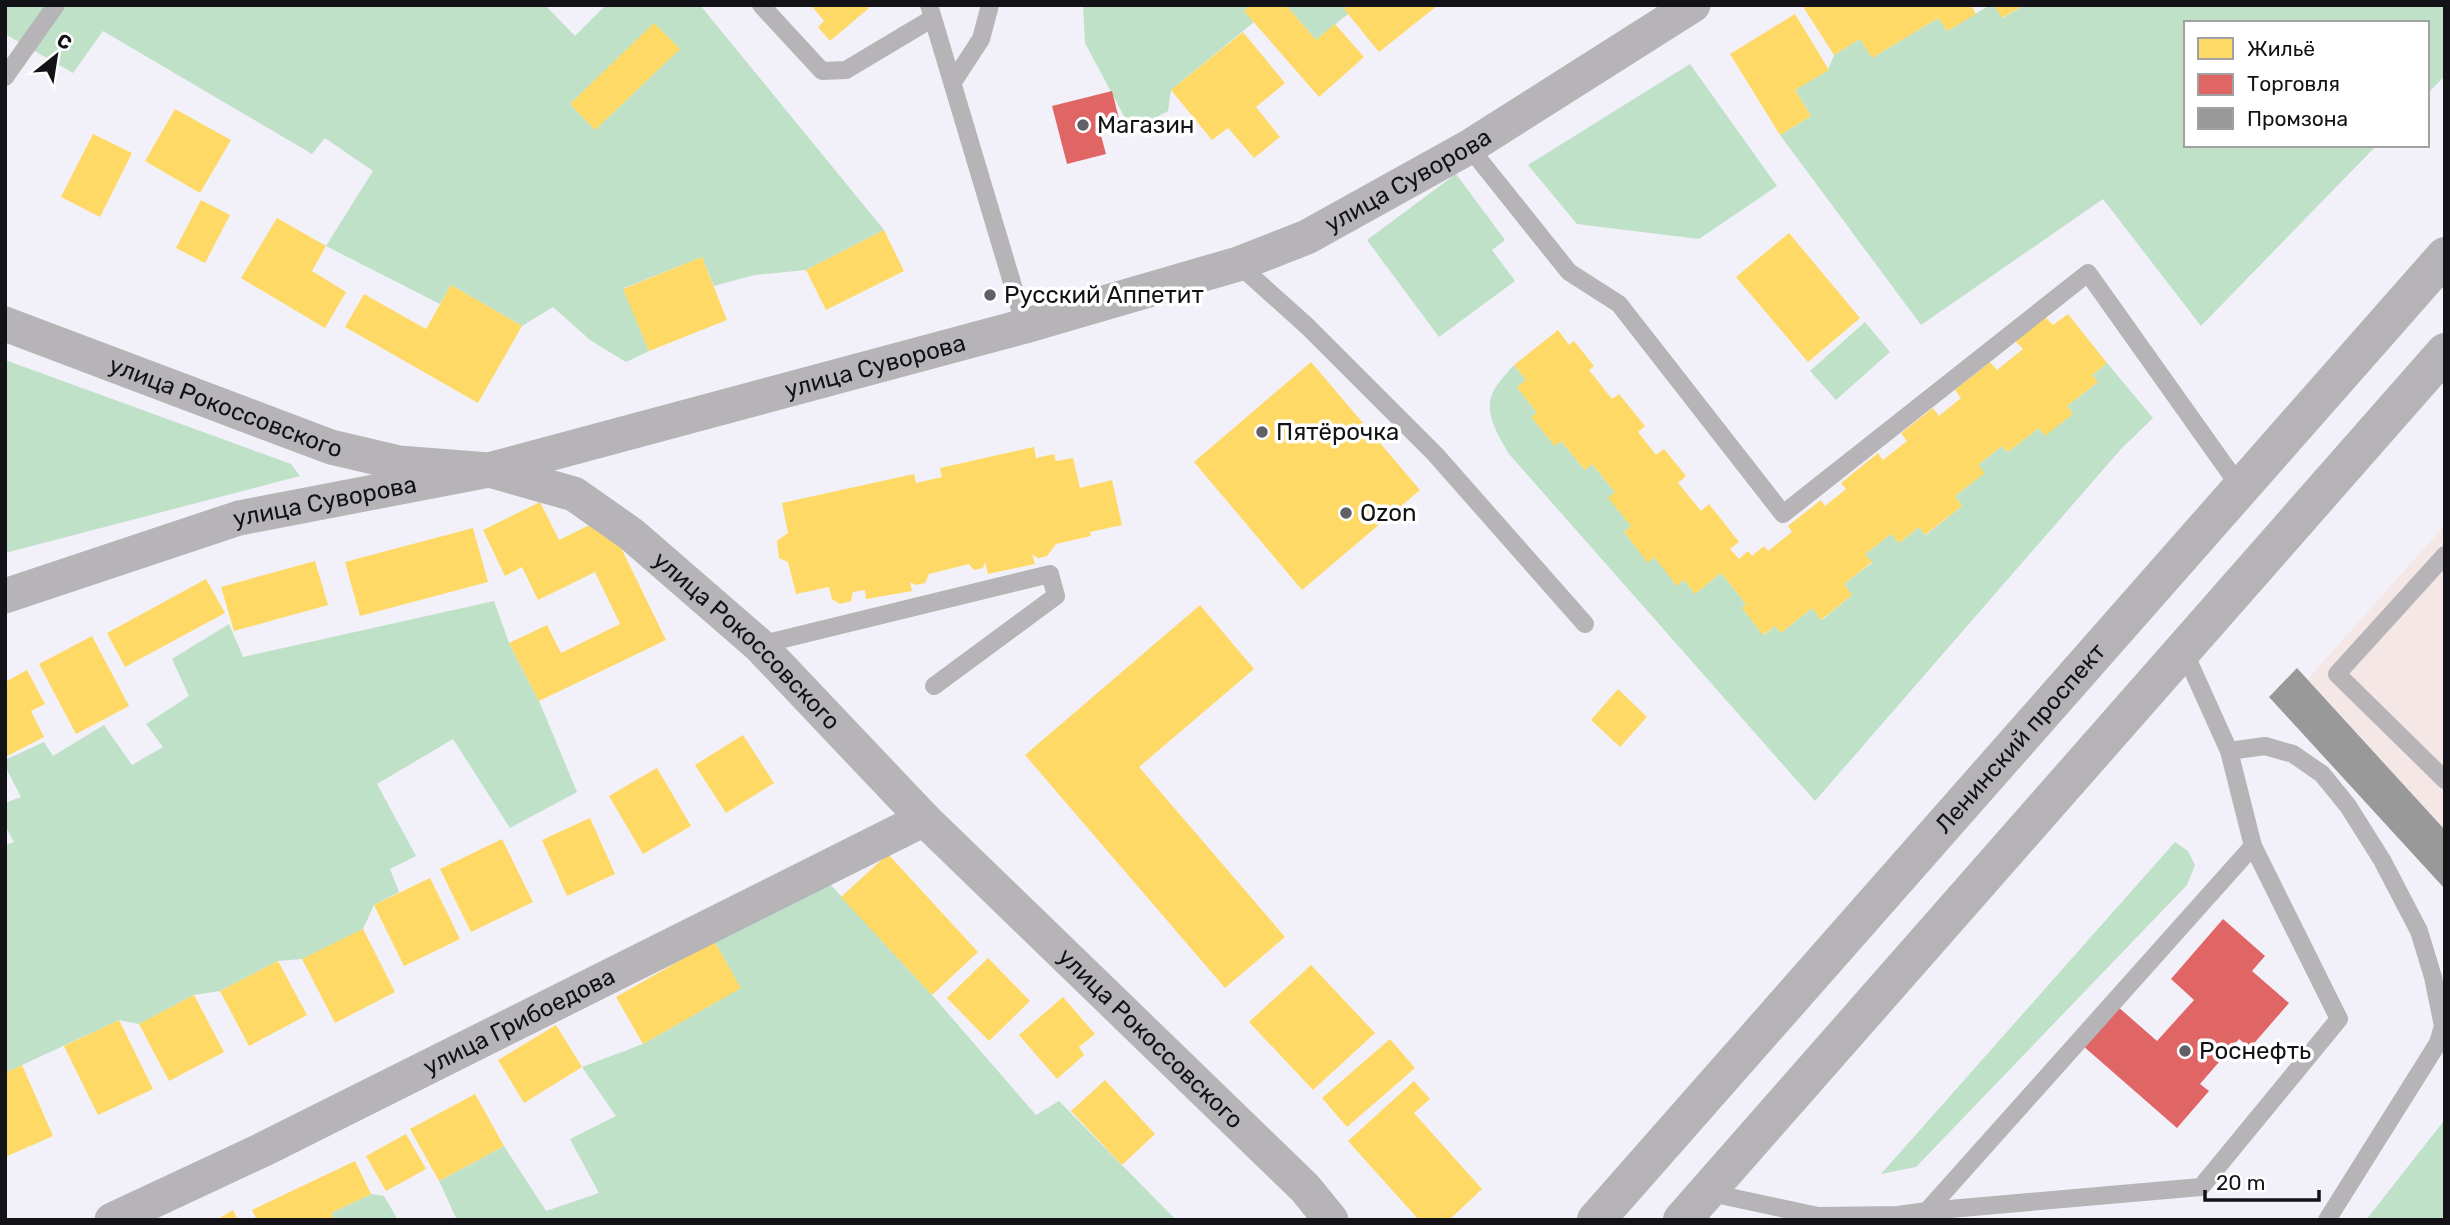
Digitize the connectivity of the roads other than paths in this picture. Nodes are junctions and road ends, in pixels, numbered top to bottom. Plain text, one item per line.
1 (56, 5) edge
2 (761, 5) edge
3 (990, 5) edge
4 (1693, 5) edge
5 (931, 12) edge
6 (5, 77) edge
7 (953, 82) junction
8 (1469, 147) junction
9 (2445, 256) edge
10 (1238, 264) junction
11 (5, 324) edge
12 (1025, 326) junction
13 (2445, 352) edge
14 (489, 470) junction
15 (2240, 487) junction
16 (2445, 555) edge
17 (5, 596) edge
18 (1585, 624) dead end
19 (759, 645) junction
20 (2183, 649) junction
21 (934, 686) dead end
22 (2229, 751) junction
23 (2445, 780) edge
24 (924, 819) junction
25 (2253, 846) junction
26 (1694, 1206) edge
27 (1927, 1211) junction
28 (1823, 1218) edge
29 (112, 1220) edge
30 (1331, 1220) edge
31 (1595, 1220) edge
32 (2327, 1220) edge

1 - 6 lane
2 - 5 lane
3 - 7 lane
4 - 8 street, улица Суворова
5 - 7 lane
7 - 12 lane
8 - 10 street, улица Суворова
8 - 15 lane
9 - 15 main road, Ленинский проспект
10 - 12 street, улица Суворова
10 - 18 lane
11 - 14 street, улица Рокоссовского
12 - 14 street, улица Суворова
13 - 20 main road
14 - 17 street, улица Суворова
14 - 19 street, улица Рокоссовского
15 - 31 main road, Ленинский проспект
16 - 23 lane
19 - 21 lane
19 - 24 street, улица Рокоссовского
20 - 22 lane
20 - 26 main road
22 - 25 lane
22 - 32 lane
24 - 29 street, улица Грибоедова
24 - 30 street, улица Рокоссовского
25 - 27 lane
25 - 27 lane
26 - 28 lane
27 - 28 lane

